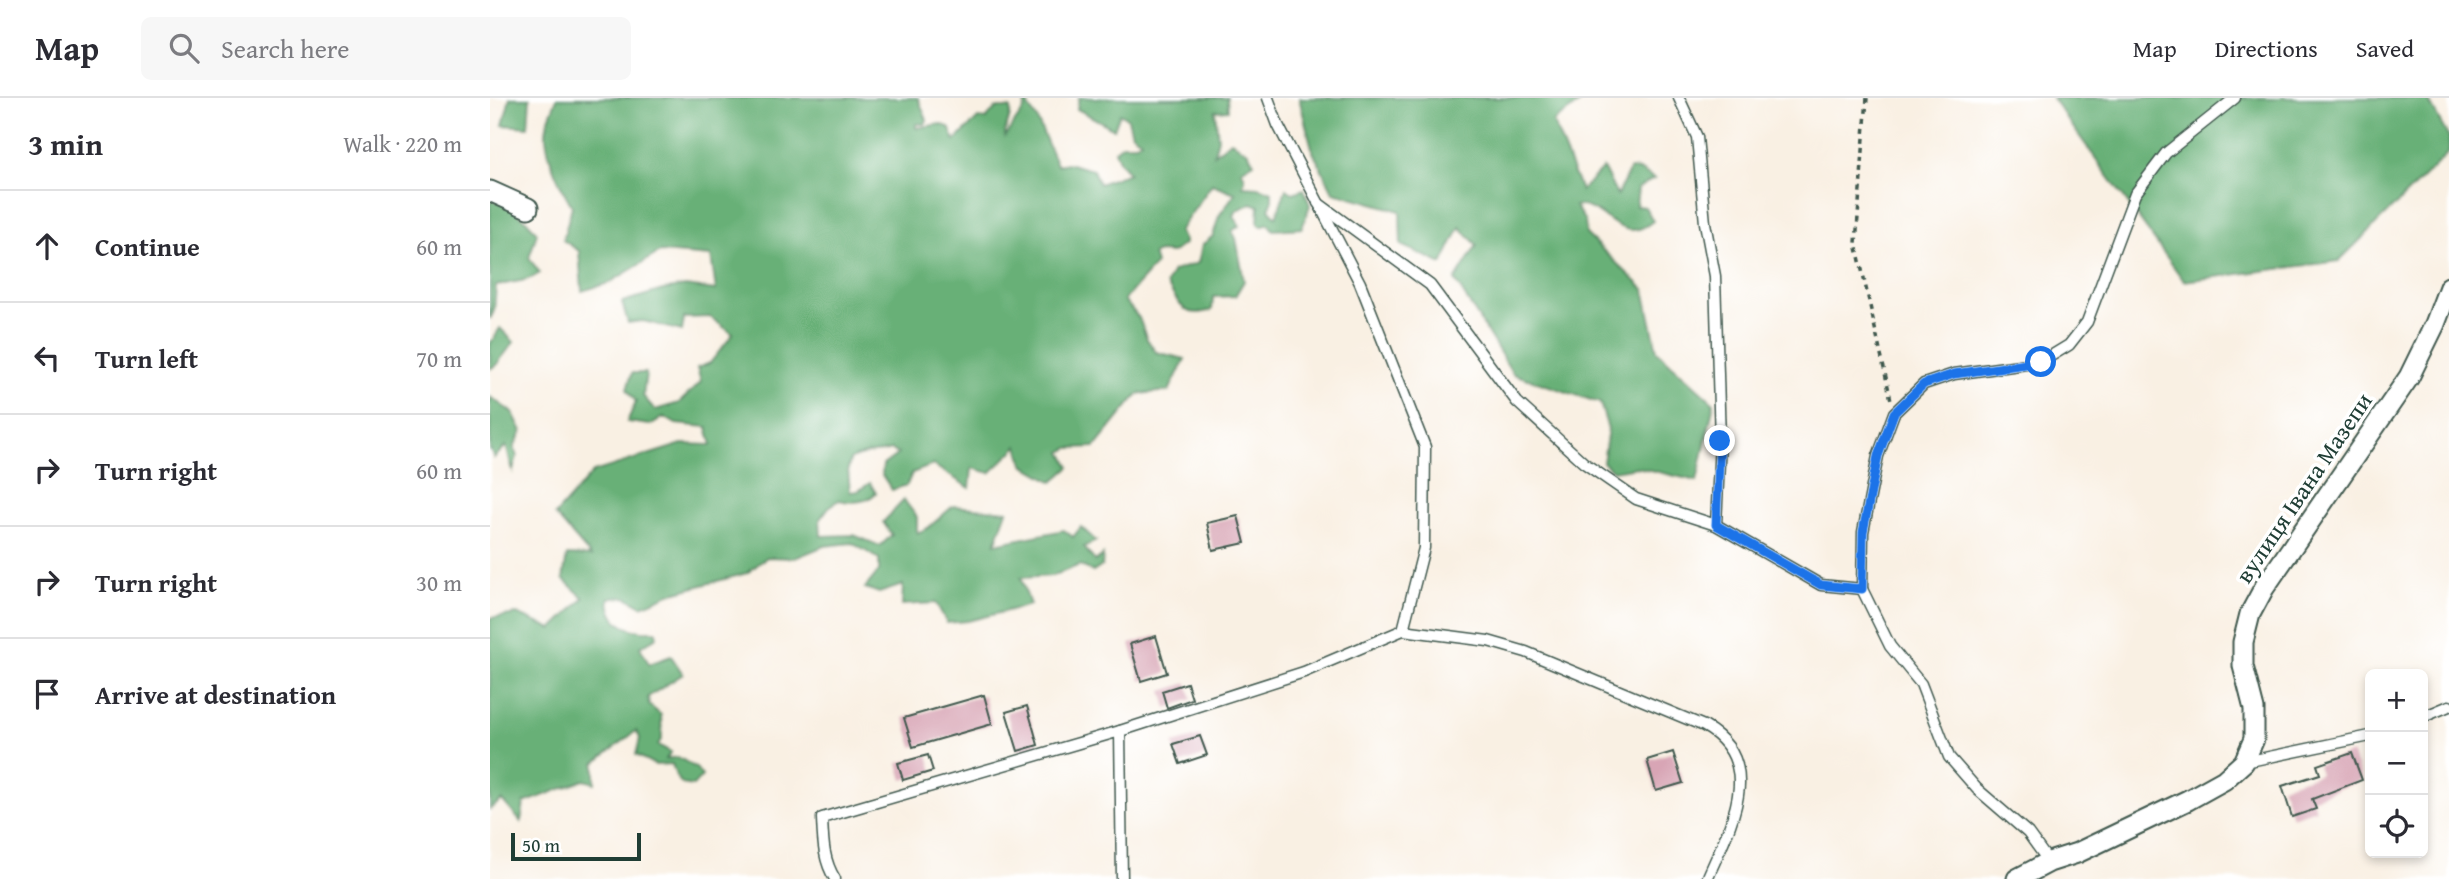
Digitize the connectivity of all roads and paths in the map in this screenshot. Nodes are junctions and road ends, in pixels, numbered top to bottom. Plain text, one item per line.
1 (1268, 98) edge
2 (1679, 98) edge
3 (1867, 98) edge
4 (2235, 98) edge
5 (490, 191) edge
6 (1318, 203) junction
7 (528, 208) dead end
8 (2449, 287) edge
9 (1894, 413) junction
10 (1716, 525) junction
11 (1862, 589) junction
12 (1403, 630) junction
13 (2449, 706) edge
14 (2428, 715) edge
15 (1120, 732) junction
16 (2365, 737) edge
17 (2244, 762) junction
18 (2049, 862) junction
19 (835, 879) edge
20 (1122, 879) edge
21 (1707, 879) edge
22 (2017, 879) edge

1 - 6 lane
2 - 10 lane
3 - 9 path
4 - 9 lane
5 - 7 street
6 - 10 lane
6 - 12 lane
8 - 17 street, вулиця Івана Мазепи
9 - 11 lane
10 - 11 lane
11 - 18 lane
12 - 15 lane
12 - 21 lane
13 - 14 lane
15 - 19 lane
15 - 20 lane
16 - 17 lane
17 - 18 street
18 - 22 street

